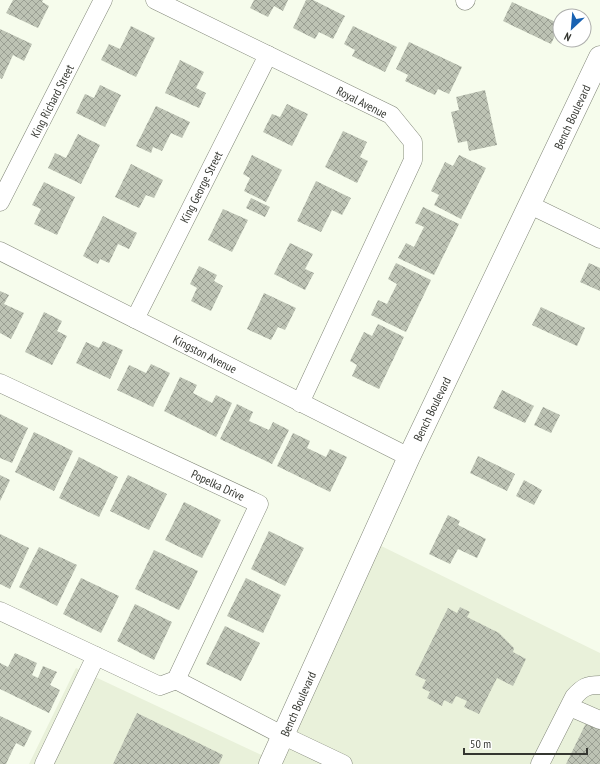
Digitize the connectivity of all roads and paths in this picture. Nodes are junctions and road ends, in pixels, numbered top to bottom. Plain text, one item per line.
1 (103, 0) edge
2 (154, 0) edge
3 (268, 55) junction
4 (600, 57) edge
5 (0, 202) edge
6 (530, 205) junction
7 (600, 239) edge
8 (0, 251) edge
9 (135, 319) junction
10 (0, 383) edge
11 (300, 403) junction
12 (409, 458) junction
13 (0, 611) edge
14 (96, 656) junction
15 (176, 680) junction
16 (600, 685) edge
17 (570, 707) junction
18 (600, 720) edge
19 (284, 736) junction
20 (44, 764) edge
21 (270, 764) edge
22 (343, 764) edge
23 (540, 764) edge

1 - 5 street, King Richard Street
2 - 3 street, Royal Avenue
3 - 9 street, King George Street
3 - 11 street, Royal Avenue
4 - 6 main road, Bench Boulevard
6 - 7 street
6 - 12 main road, Bench Boulevard
8 - 9 street, Kingston Avenue
9 - 11 street, Kingston Avenue
10 - 15 street, Popelka Drive
11 - 12 street, Kingston Avenue
12 - 19 main road, Bench Boulevard
13 - 14 street
14 - 15 street
14 - 20 street
15 - 19 street
16 - 17 street
17 - 18 street
17 - 23 street
19 - 21 main road, Bench Boulevard
19 - 22 street

